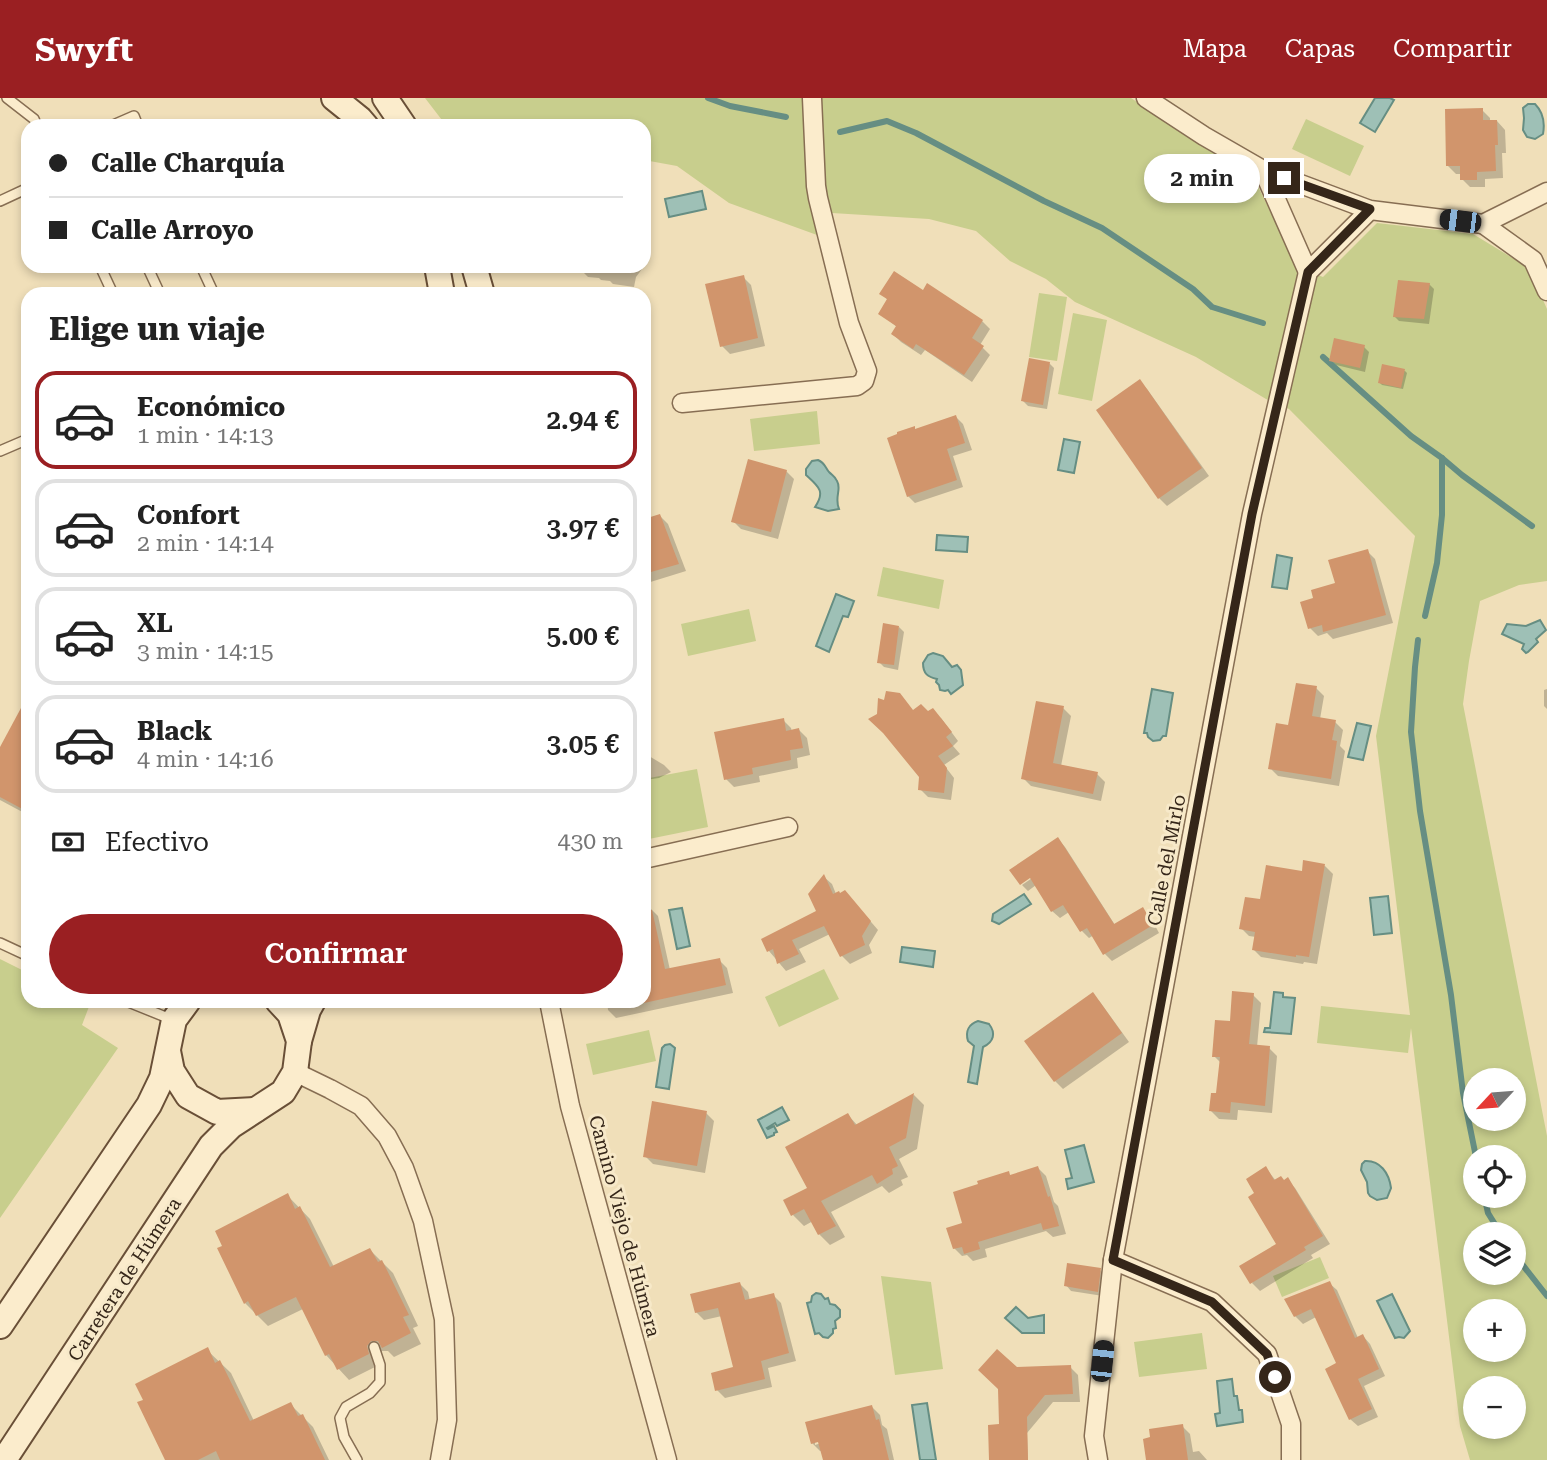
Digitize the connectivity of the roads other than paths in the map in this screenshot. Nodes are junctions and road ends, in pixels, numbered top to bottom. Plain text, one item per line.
1 (7, 98) edge
2 (334, 98) edge
3 (385, 98) edge
4 (813, 98) edge
5 (1146, 98) edge
6 (34, 119) edge
7 (360, 119) edge
8 (399, 119) edge
9 (1263, 170) junction
10 (21, 191) edge
11 (1547, 192) edge
12 (0, 201) edge
13 (1370, 209) junction
14 (1483, 224) junction
15 (1308, 272) junction
16 (1547, 291) edge
17 (682, 403) dead end
18 (21, 442) edge
19 (0, 451) edge
20 (788, 827) dead end
21 (651, 857) edge
22 (0, 943) edge
23 (21, 953) edge
24 (284, 1008) edge
25 (309, 1008) edge
26 (550, 1008) edge
27 (181, 1011) edge
28 (299, 1041) junction
29 (168, 1046) junction
30 (295, 1072) junction
31 (256, 1110) junction
32 (1113, 1260) junction
33 (0, 1326) edge
34 (374, 1347) dead end
35 (4, 1460) edge
36 (357, 1460) edge
37 (440, 1460) edge
38 (667, 1460) edge
39 (1098, 1460) edge
40 (1291, 1460) edge

1 - 6 lane
2 - 7 street
3 - 8 street
4 - 17 street
5 - 9 street
9 - 13 street
9 - 15 street
10 - 12 lane
11 - 14 street
13 - 14 street
13 - 15 street
14 - 16 street
15 - 32 street, Calle del Mirlo
18 - 19 lane
20 - 21 street
22 - 23 lane
24 - 28 street
25 - 28 street
26 - 38 street, Camino Viejo de Húmera
27 - 29 street
28 - 30 street
29 - 31 street
29 - 33 street
30 - 31 street, Carretera de Húmera
30 - 37 street
31 - 35 street, Carretera de Húmera
32 - 39 street, Calle del Mirlo
32 - 40 street
34 - 36 lane

